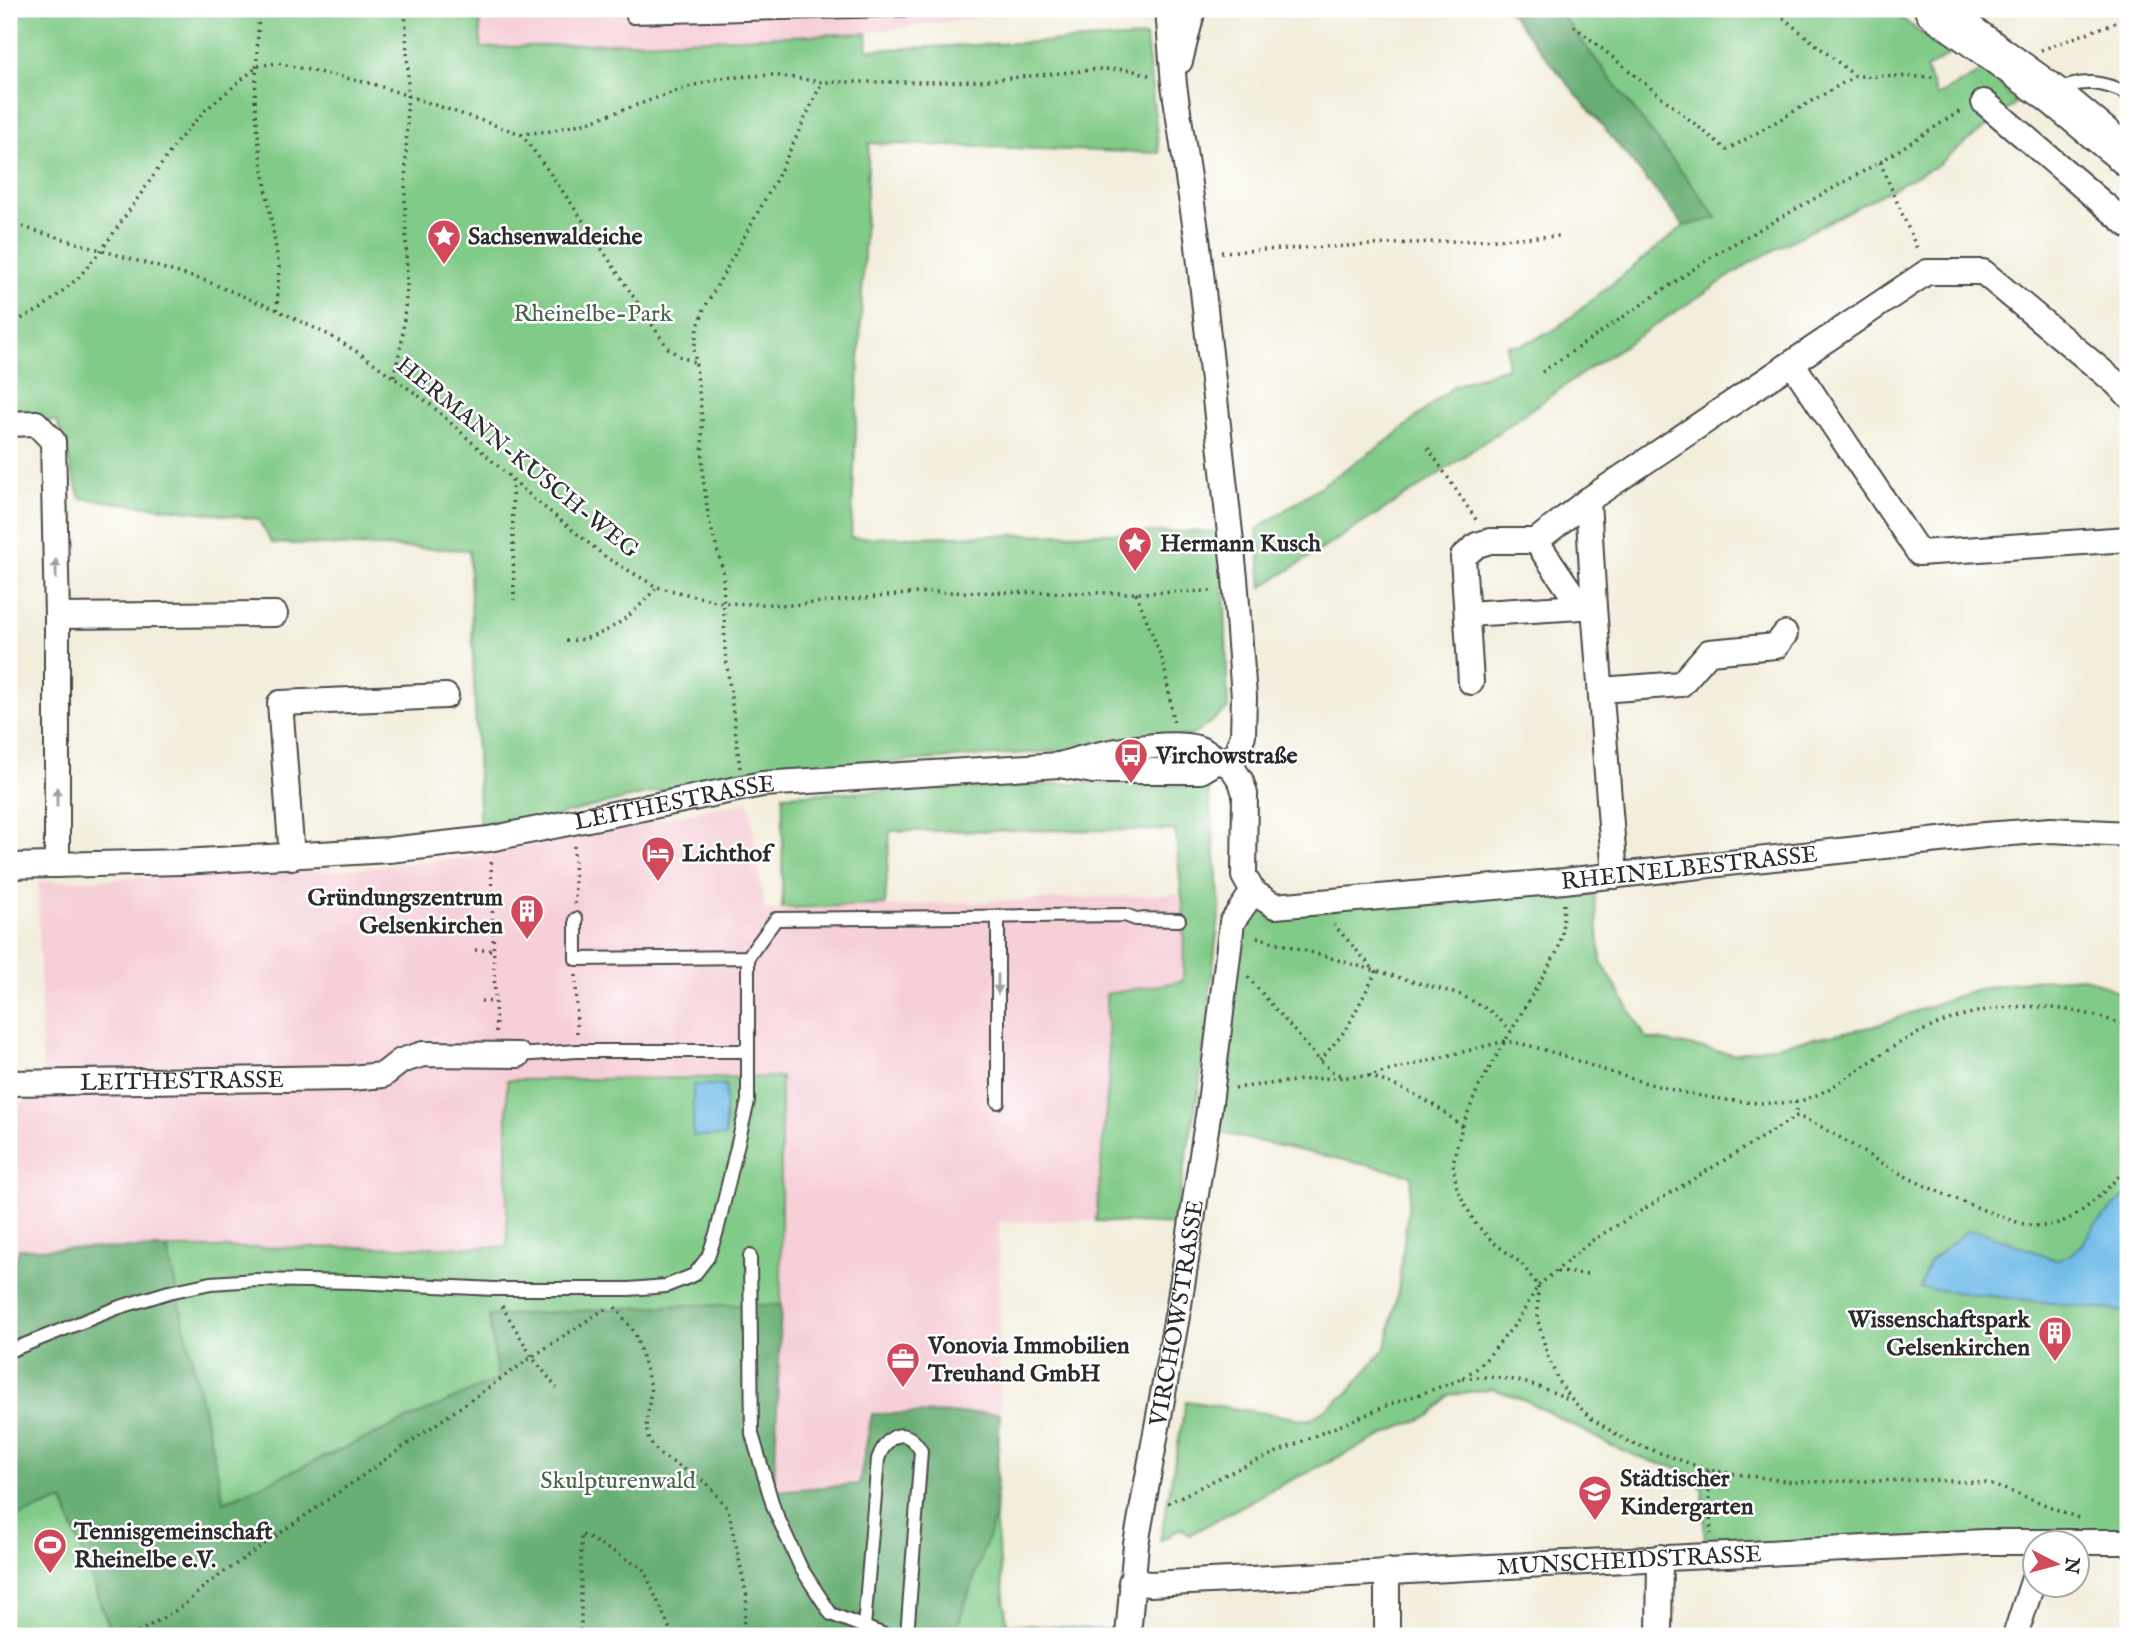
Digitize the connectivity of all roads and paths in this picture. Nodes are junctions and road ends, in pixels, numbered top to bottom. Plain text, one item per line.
1 (259, 9) edge
2 (405, 9) edge
3 (922, 9) edge
4 (1168, 9) edge
5 (1193, 9) edge
6 (1772, 9) edge
7 (1934, 9) edge
8 (634, 17) dead end
9 (2128, 18) edge
10 (1574, 26) dead end
11 (258, 66) junction
12 (2017, 69) junction
13 (1856, 76) junction
14 (1934, 77) dead end
15 (822, 82) junction
16 (1174, 85) junction
17 (2128, 94) edge
18 (408, 95) junction
19 (2053, 95) junction
20 (1984, 102) joint
21 (521, 134) junction
22 (2128, 157) edge
23 (1880, 162) junction
24 (9, 223) edge
25 (2128, 225) edge
26 (1561, 236) dead end
27 (101, 251) junction
28 (1199, 253) junction
29 (1927, 272) junction
30 (277, 310) junction
31 (9, 325) edge
32 (694, 362) junction
33 (1792, 363) junction
34 (1542, 372) dead end
35 (394, 376) junction
36 (2128, 395) edge
37 (9, 424) edge
38 (1428, 448) dead end
39 (512, 479) junction
40 (1588, 500) junction
41 (2128, 539) edge
42 (1490, 541) junction
43 (1536, 541) junction
44 (1236, 578) junction
45 (657, 587) junction
46 (1136, 593) junction
47 (514, 600) dead end
48 (724, 603) junction
49 (1587, 607) junction
50 (275, 614) dead end
51 (1467, 614) junction
52 (57, 616) junction
53 (1785, 634) dead end
54 (566, 641) dead end
55 (1471, 682) dead end
56 (1601, 690) junction
57 (446, 696) dead end
58 (1171, 710) dead end
59 (1224, 763) junction
60 (741, 787) junction
61 (2128, 834) edge
62 (292, 857) junction
63 (57, 865) junction
64 (9, 866) edge
65 (575, 868) dead end
66 (492, 875) dead end
67 (1615, 876) junction
68 (1564, 881) junction
69 (1253, 892) junction
70 (998, 916) junction
71 (576, 919) joint
72 (1179, 920) dead end
73 (1331, 922) dead end
74 (1257, 937) dead end
75 (475, 950) dead end
76 (494, 950) junction
77 (748, 957) junction
78 (576, 959) junction
79 (1245, 972) dead end
80 (1376, 972) junction
81 (481, 1002) dead end
82 (495, 1002) junction
83 (2128, 1026) edge
84 (1511, 1030) junction
85 (1506, 1041) junction
86 (578, 1051) junction
87 (748, 1051) junction
88 (507, 1055) junction
89 (1320, 1061) junction
90 (1369, 1076) junction
91 (1346, 1078) junction
92 (9, 1083) edge
93 (1212, 1087) junction
94 (998, 1102) dead end
95 (1796, 1102) junction
96 (1797, 1115) junction
97 (1462, 1127) junction
98 (2128, 1168) edge
99 (750, 1256) dead end
100 (1555, 1271) junction
101 (1589, 1274) dead end
102 (1538, 1286) junction
103 (494, 1289) junction
104 (12, 1350) edge
105 (531, 1357) junction
106 (1457, 1381) junction
107 (557, 1388) dead end
108 (1573, 1401) junction
109 (9, 1403) edge
110 (1707, 1470) junction
111 (1142, 1506) junction
112 (2092, 1542) edge
113 (2099, 1542) junction
114 (2128, 1542) edge
115 (2022, 1543) edge
116 (1713, 1555) junction
117 (1660, 1557) junction
118 (1387, 1572) junction
119 (1131, 1583) junction
120 (2026, 1600) edge
121 (864, 1627) junction
122 (132, 1636) edge
123 (576, 1636) edge
124 (673, 1636) edge
125 (742, 1636) edge
126 (887, 1636) edge
127 (907, 1636) edge
128 (1128, 1636) edge
129 (1387, 1636) edge
130 (1659, 1636) edge
131 (2015, 1636) edge

1 - 11 path
2 - 18 path
3 - 8 lane
4 - 16 street
5 - 16 street
6 - 13 path
7 - 12 main road
9 - 12 path
10 - 13 path
11 - 18 path
11 - 27 path
11 - 30 path
12 - 19 main road
13 - 14 path
15 - 16 path
15 - 21 path
15 - 32 path
16 - 28 street
17 - 19 lane
18 - 21 path
18 - 35 path
19 - 22 main road
20 - 23 path
20 - 25 street
21 - 32 path
23 - 29 path
23 - 34 path
24 - 27 path, HERMANN-KUSCH-WEG
26 - 28 path
27 - 30 path, HERMANN-KUSCH-WEG
27 - 31 path
28 - 44 street
29 - 33 street
29 - 36 street
30 - 35 path, HERMANN-KUSCH-WEG
32 - 48 path
33 - 40 street
33 - 41 street
35 - 39 path, HERMANN-KUSCH-WEG
52 -> 37 street
38 - 42 path
39 - 45 path, HERMANN-KUSCH-WEG
39 - 47 path
40 - 43 street
40 - 49 street
42 - 43 street
42 - 51 street
43 - 49 street
44 - 46 path, HERMANN-KUSCH-WEG
44 - 59 street
45 - 48 path, HERMANN-KUSCH-WEG
45 - 54 path
46 - 48 path, HERMANN-KUSCH-WEG
46 - 58 path
48 - 60 path
49 - 51 street
49 - 56 street
50 - 52 street
51 - 55 street
63 -> 52 street
53 - 56 street
56 - 67 street
57 - 62 street
59 - 60 street, LEITHESTRASSE
59 - 69 street
60 - 62 street, LEITHESTRASSE
61 - 67 street, RHEINELBESTRASSE
62 - 63 street, LEITHESTRASSE
63 - 64 street, LEITHESTRASSE
65 - 71 path
66 - 76 path
67 - 68 street, RHEINELBESTRASSE
68 - 69 street, RHEINELBESTRASSE
68 - 84 path
69 - 93 street, VIRCHOWSTRASSE
70 - 72 lane
70 - 77 lane
70 -> 94 lane
71 - 78 lane
73 - 80 path
74 - 80 path
75 - 76 path
76 - 82 path
77 - 78 lane
77 - 87 lane
78 - 86 path
79 - 89 path
80 - 84 path
80 - 89 path
81 - 82 path
82 - 88 path
83 - 95 path
84 - 85 path
85 - 90 path
85 - 95 path
85 - 97 path
86 - 87 lane
86 - 88 lane
87 - 103 lane
88 - 92 street, LEITHESTRASSE
89 - 91 path
90 - 91 path
90 - 97 path
91 - 93 path
93 - 111 street, VIRCHOWSTRASSE
95 - 96 path
96 - 98 path
96 - 100 path
97 - 102 path
99 - 121 lane
100 - 101 path
100 - 102 path
102 - 106 path
102 - 108 path
103 - 104 lane
103 - 105 path
104 - 109 path
105 - 107 path
105 - 122 path
105 - 125 path
106 - 108 path
106 - 111 path
108 - 110 path
110 - 113 path
110 - 116 path
111 - 119 street, VIRCHOWSTRASSE
112 - 113 street, MUNSCHEIDSTRASSE
113 - 114 street, MUNSCHEIDSTRASSE
115 - 116 street, MUNSCHEIDSTRASSE
116 - 117 street, MUNSCHEIDSTRASSE
117 - 118 street, MUNSCHEIDSTRASSE
117 - 130 street
118 - 119 street, MUNSCHEIDSTRASSE
118 - 129 street
119 - 128 street, VIRCHOWSTRASSE
120 - 131 street
121 - 126 lane
121 - 127 lane
123 - 124 path

